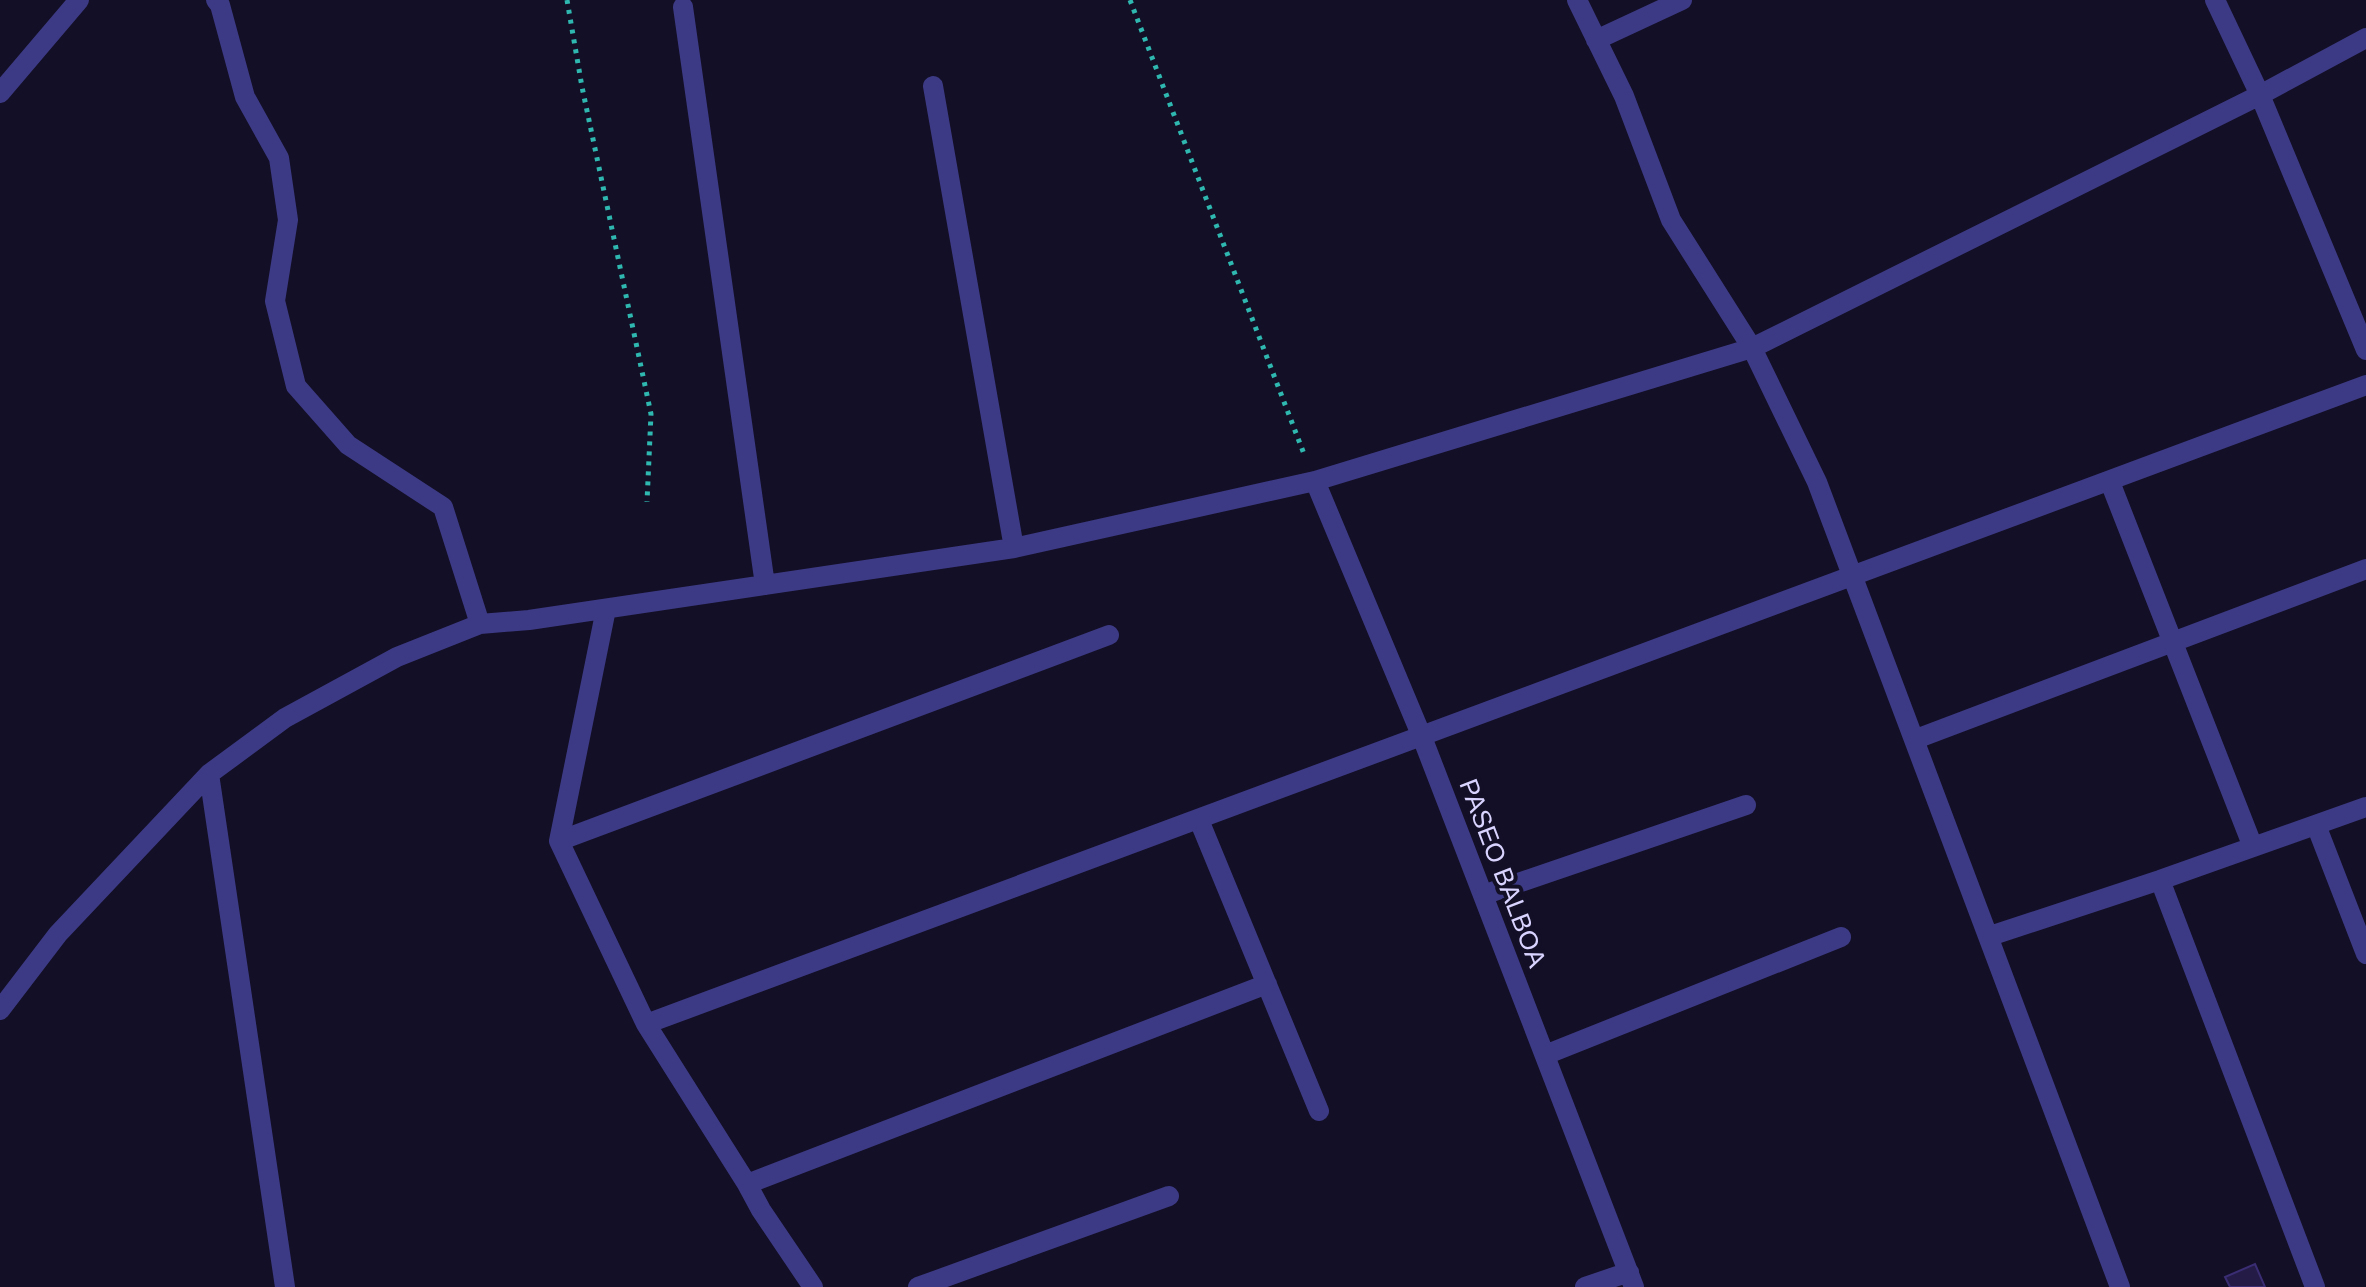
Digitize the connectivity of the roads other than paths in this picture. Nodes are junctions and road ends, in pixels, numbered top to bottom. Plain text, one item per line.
1 (79, 0) edge
2 (216, 0) edge
3 (1577, 0) edge
4 (1682, 0) edge
5 (2215, 0) edge
6 (683, 7) dead end
7 (2366, 38) edge
8 (1596, 40) junction
9 (933, 86) dead end
10 (0, 93) edge
11 (2260, 95) junction
12 (1752, 348) junction
13 (2366, 350) edge
14 (2366, 385) edge
15 (1315, 481) junction
16 (2110, 482) junction
17 (1014, 548) junction
18 (2366, 569) edge
19 (1853, 577) junction
20 (765, 585) junction
21 (606, 609) junction
22 (480, 624) junction
23 (1109, 635) dead end
24 (2174, 643) junction
25 (1422, 737) junction
26 (1916, 739) junction
27 (209, 774) junction
28 (1746, 805) dead end
29 (2366, 807) edge
30 (1199, 820) junction
31 (2316, 825) junction
32 (559, 841) junction
33 (2253, 847) junction
34 (2160, 880) junction
35 (1483, 895) junction
36 (1990, 936) junction
37 (1841, 937) dead end
38 (2366, 954) edge
39 (1267, 984) junction
40 (0, 1010) edge
41 (646, 1024) junction
42 (1545, 1055) junction
43 (1319, 1111) dead end
44 (747, 1184) junction
45 (1169, 1196) dead end
46 (1631, 1280) edge
47 (285, 1287) edge
48 (813, 1287) edge
49 (918, 1287) edge
50 (1585, 1287) edge
51 (2120, 1287) edge
52 (2315, 1287) edge

1 - 10 street
2 - 22 street
3 - 8 street
4 - 8 street
5 - 11 street
6 - 20 street
7 - 11 street
8 - 12 street
9 - 17 street
11 - 12 street
11 - 13 street
12 - 15 street
12 - 19 street
14 - 16 street
15 - 17 street
15 - 25 street, PASEO BALBOA
16 - 19 street
16 - 24 street
17 - 20 street
18 - 24 street
19 - 25 street
19 - 26 street
20 - 21 street
21 - 22 street
21 - 32 street
22 - 27 street
23 - 32 street
24 - 26 street
24 - 33 street
25 - 30 street
25 - 35 street, PASEO BALBOA
26 - 36 street
27 - 40 street
27 - 47 street
28 - 35 street
29 - 31 street
30 - 39 street
30 - 41 street
31 - 33 street
31 - 38 street
32 - 41 street
33 - 34 street
34 - 36 street
34 - 52 street
35 - 42 street, PASEO BALBOA
36 - 51 street
37 - 42 street
39 - 43 street
39 - 44 street
41 - 44 street
42 - 46 street, PASEO BALBOA
44 - 48 street
45 - 49 street
46 - 50 street

